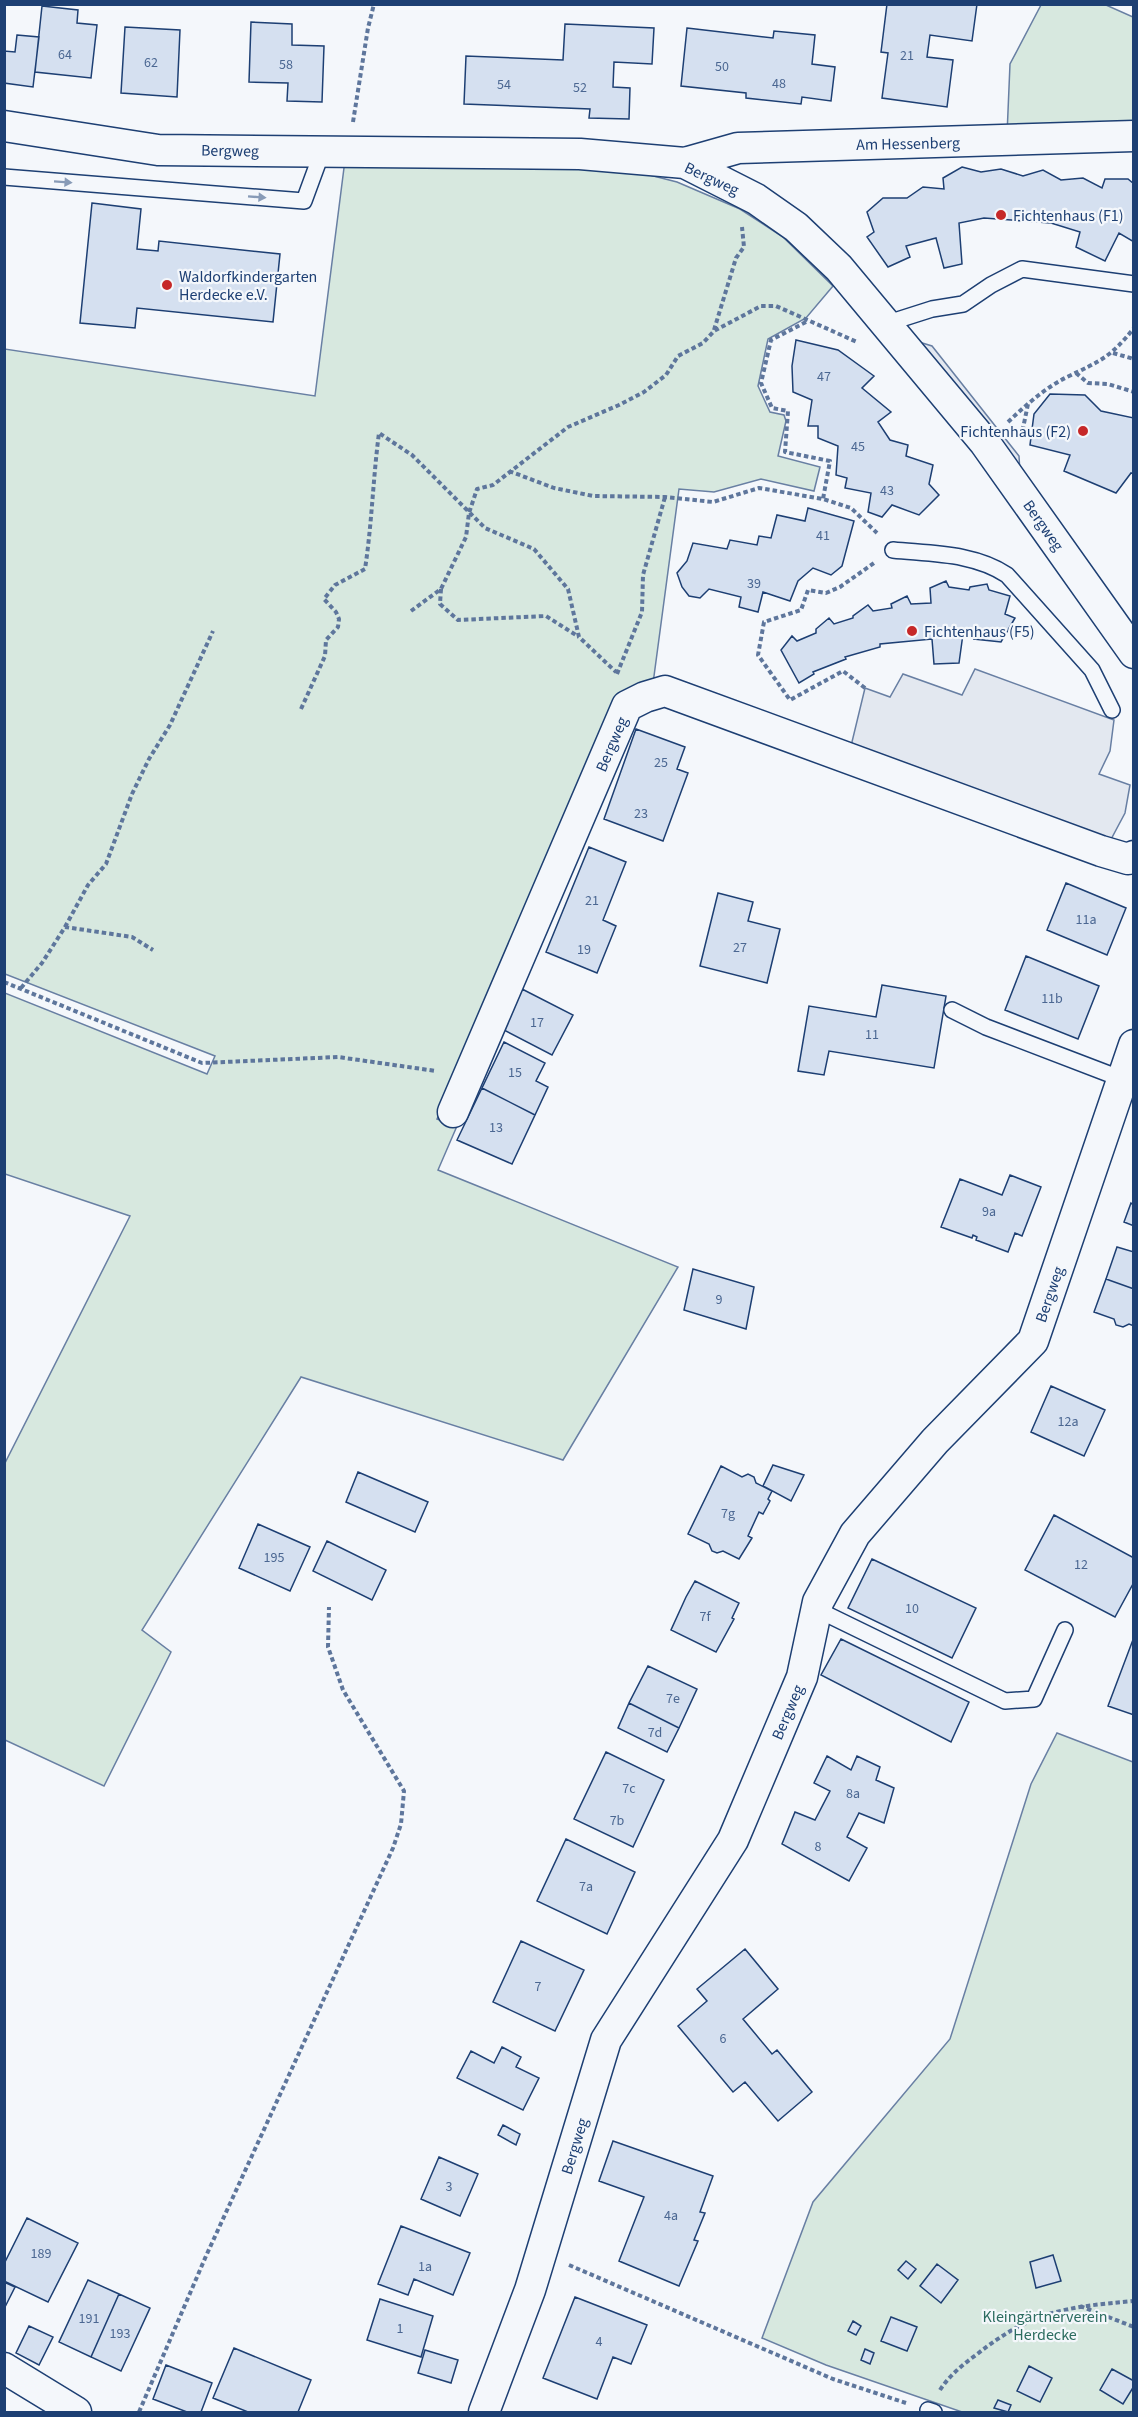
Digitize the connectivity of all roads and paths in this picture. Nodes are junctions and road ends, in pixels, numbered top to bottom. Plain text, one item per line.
1 (374, 4) edge
2 (357, 84) dead end
3 (4, 126) edge
4 (1134, 136) edge
5 (322, 152) junction
6 (685, 163) junction
7 (4, 177) edge
8 (756, 199) junction
9 (1134, 284) edge
10 (807, 321) junction
11 (885, 324) junction
12 (1134, 328) edge
13 (714, 331) junction
14 (861, 344) dead end
15 (1112, 352) junction
16 (1134, 359) edge
17 (1076, 373) junction
18 (1134, 392) edge
19 (1028, 403) dead end
20 (509, 471) junction
21 (665, 497) junction
22 (823, 499) junction
23 (469, 513) junction
24 (893, 549) junction
25 (441, 589) junction
26 (411, 611) dead end
27 (213, 630) dead end
28 (579, 637) junction
29 (1134, 653) edge
30 (616, 672) junction
31 (865, 688) dead end
32 (627, 706) junction
33 (301, 709) dead end
34 (1112, 710) dead end
35 (1134, 856) edge
36 (65, 927) junction
37 (153, 951) dead end
38 (4, 982) edge
39 (21, 988) junction
40 (952, 1010) dead end
41 (1134, 1045) edge
42 (469, 1076) junction
43 (1122, 1079) junction
44 (453, 1112) dead end
45 (329, 1607) dead end
46 (816, 1609) junction
47 (1065, 1630) dead end
48 (541, 2253) junction
49 (1134, 2301) edge
50 (1079, 2306) junction
51 (1134, 2327) edge
52 (4, 2368) edge
53 (931, 2411) edge
54 (76, 2412) edge
55 (139, 2412) edge
56 (484, 2412) edge

1 - 2 path
3 - 5 street, Bergweg
4 - 6 street, Am Hessenberg
5 - 6 street, Bergweg
7 -> 5 lane
6 - 8 street, Bergweg
8 - 11 street, Bergweg
8 - 13 path
9 - 11 lane
10 - 13 path
10 - 14 path
10 - 22 path
11 - 29 street, Bergweg
12 - 15 path
13 - 20 path
15 - 16 path
15 - 17 path
17 - 18 path
17 - 19 path
20 - 21 path
20 - 23 path
21 - 22 path
21 - 30 path
22 - 24 path
23 - 25 path
23 - 28 path
23 - 33 path
24 - 31 path
24 - 34 lane
25 - 26 path
25 - 28 path
27 - 36 path
28 - 30 path
30 - 32 path
32 - 35 street, Bergweg
32 - 42 street, Bergweg
36 - 37 path
36 - 39 path
38 - 39 path
39 - 42 path
40 - 43 lane
41 - 43 street, Bergweg
42 - 44 street, Bergweg
43 - 46 street, Bergweg
45 - 55 path
46 - 47 lane
46 - 48 street, Bergweg
48 - 53 path
48 - 56 street, Bergweg
49 - 50 path
50 - 51 path
50 - 53 path
52 - 54 street

